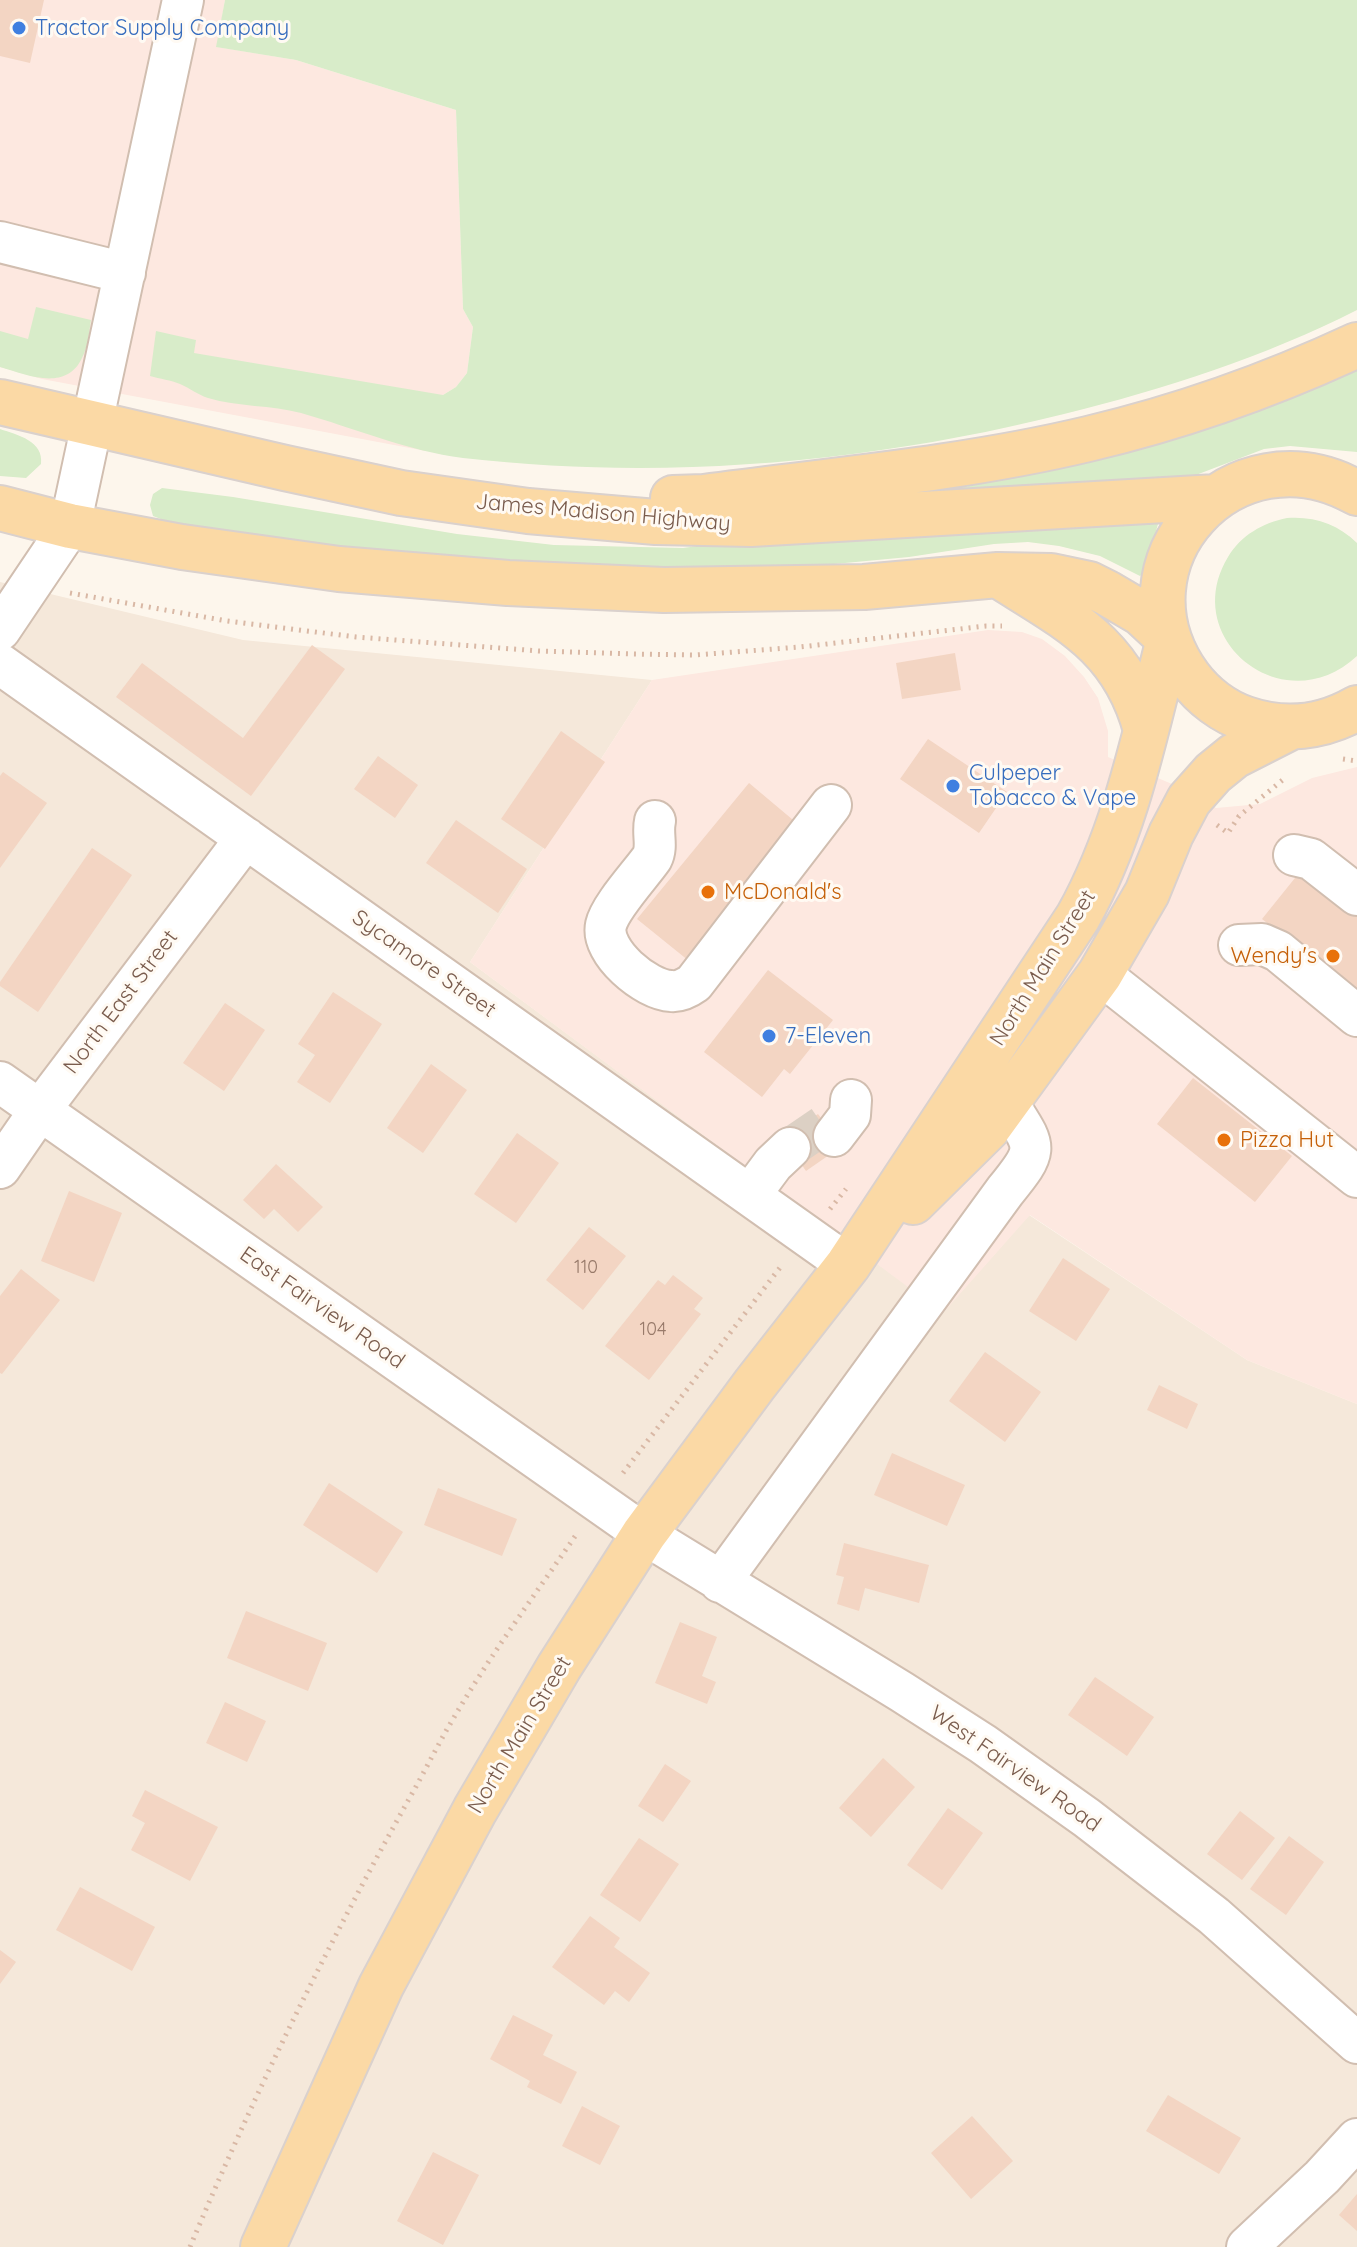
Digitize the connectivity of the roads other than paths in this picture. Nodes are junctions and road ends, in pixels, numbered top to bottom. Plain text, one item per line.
1 (183, 0) edge
2 (0, 242) edge
3 (125, 273) junction
4 (1357, 345) edge
5 (0, 402) edge
6 (92, 424) junction
7 (1352, 488) edge
8 (401, 493) junction
9 (1216, 497) junction
10 (0, 508) edge
11 (70, 526) junction
12 (998, 575) junction
13 (0, 630) edge
14 (1169, 639) junction
15 (0, 664) edge
16 (1345, 727) edge
17 (1289, 728) junction
18 (1146, 730) junction
19 (831, 805) dead end
20 (655, 821) dead end
21 (246, 838) junction
22 (1294, 855) dead end
23 (1357, 895) edge
24 (1239, 945) dead end
25 (1100, 974) junction
26 (1357, 1016) edge
27 (0, 1082) edge
28 (1007, 1102) junction
29 (40, 1110) junction
30 (794, 1155) tunnel mouth
31 (0, 1168) edge
32 (1357, 1177) edge
33 (750, 1195) junction
34 (848, 1265) junction
35 (644, 1534) junction
36 (720, 1582) junction
37 (1357, 2043) edge
38 (1357, 2139) edge
39 (263, 2247) edge
40 (1247, 2247) edge

1 - 3 street
2 - 3 street
3 - 6 street
4 - 8 main road
5 - 6 main road, James Madison Highway
6 - 8 main road, James Madison Highway
6 - 11 street
7 - 9 main road, North Main Street
8 - 9 main road, James Madison Highway
9 - 14 main road, North Main Street
10 - 11 main road
11 - 12 main road
11 - 13 street
12 - 14 main road
12 - 18 main road
14 - 17 main road, North Main Street
14 - 18 main road, North Main Street
15 - 21 street, Sycamore Street
16 - 17 main road, North Main Street
17 - 25 main road, North Main Street
18 - 34 main road, North Main Street
19 - 20 street
21 - 29 street, North East Street
21 - 33 street, Sycamore Street
22 - 23 street
24 - 26 street
25 - 28 main road, North Main Street
25 - 32 street
27 - 29 street, East Fairview Road
28 - 34 main road, North Main Street
28 - 36 street
29 - 31 street, North East Street
29 - 35 street, East Fairview Road
30 - 33 street
33 - 34 street, Sycamore Street
34 - 35 main road, North Main Street
35 - 36 street, West Fairview Road
35 - 39 main road, North Main Street
36 - 37 street, West Fairview Road
38 - 40 street

